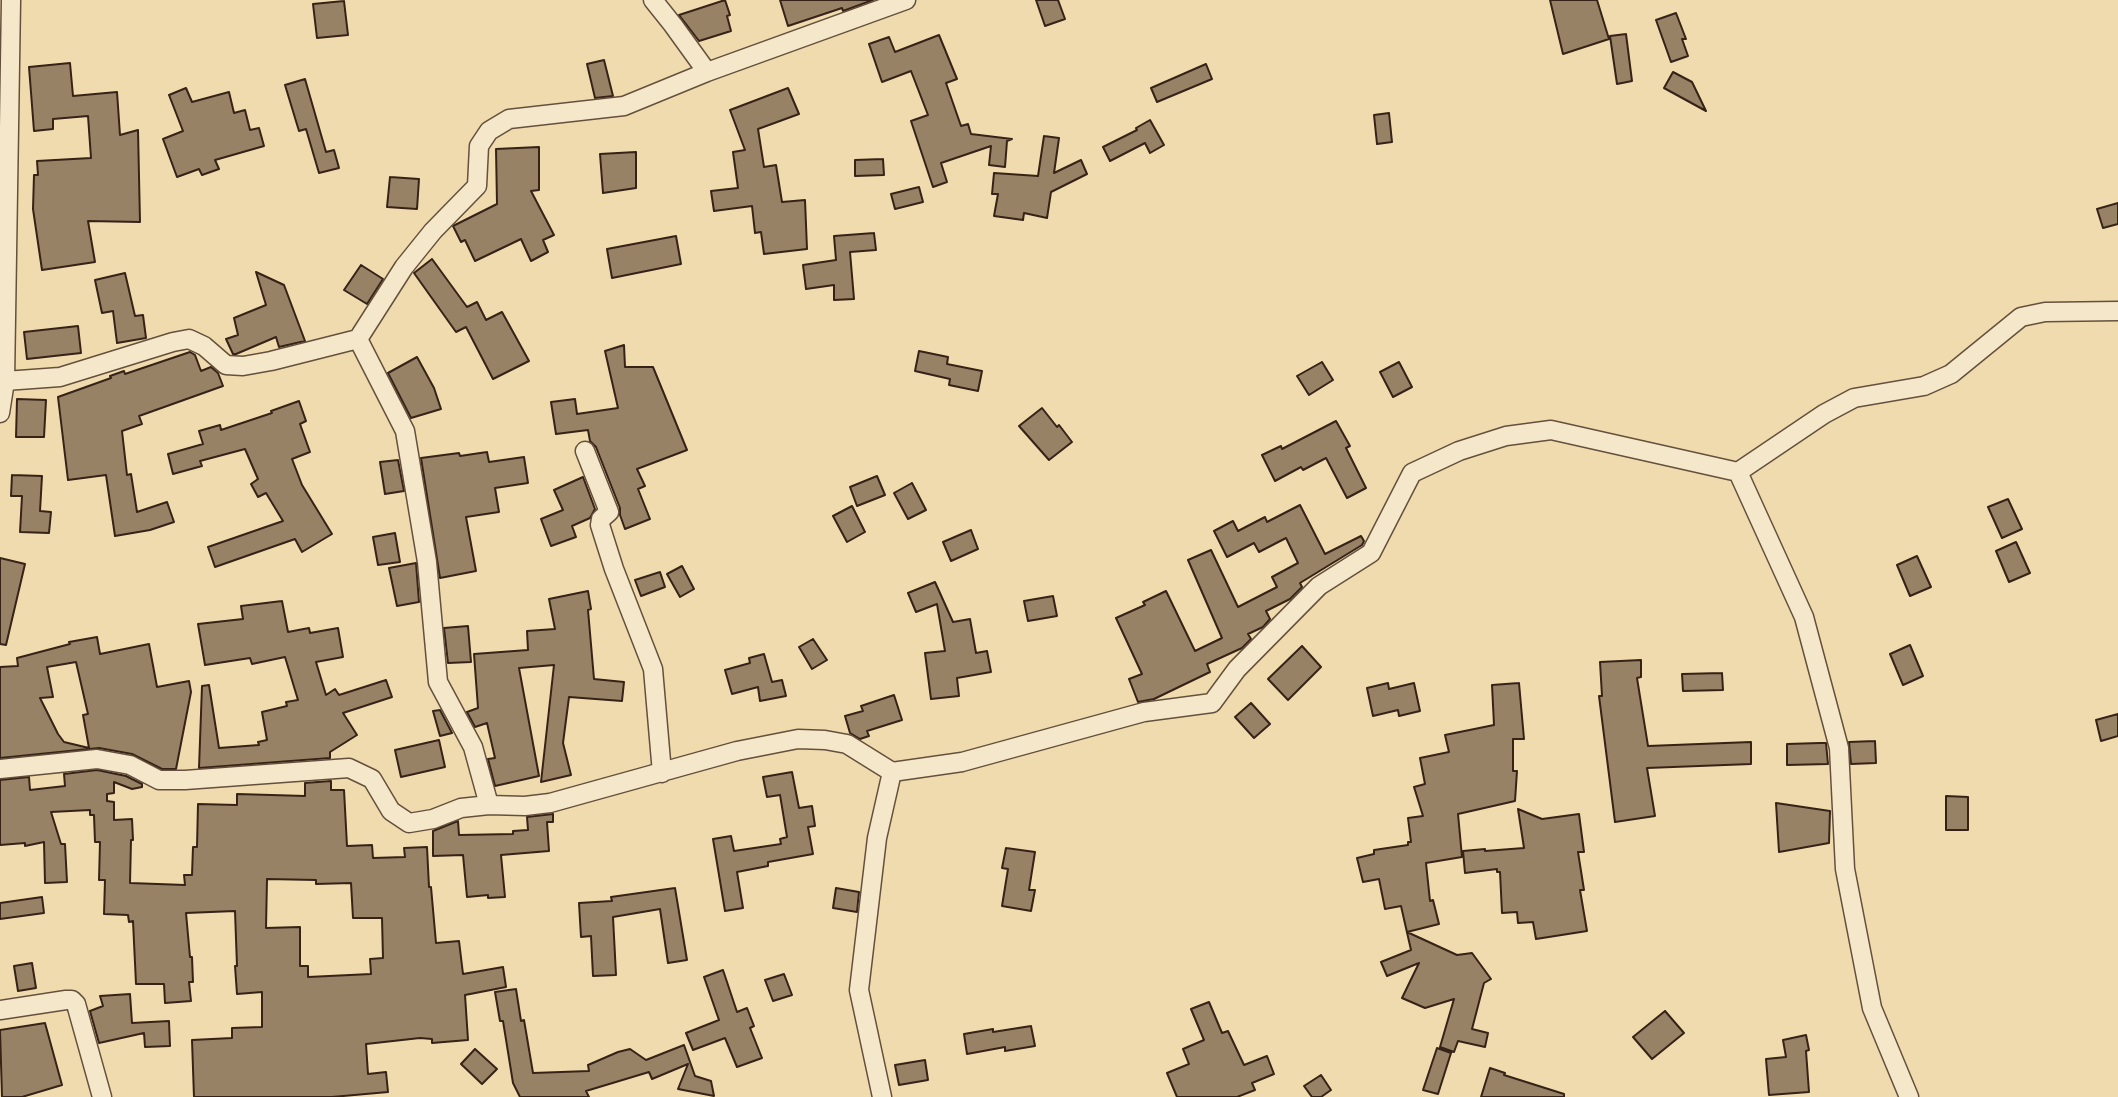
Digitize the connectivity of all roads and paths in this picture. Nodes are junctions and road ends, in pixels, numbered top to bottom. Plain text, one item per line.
1 (11, 0) edge
2 (653, 0) edge
3 (906, 0) edge
4 (707, 72) junction
5 (2118, 311) edge
6 (358, 339) junction
7 (5, 381) junction
8 (0, 413) edge
9 (585, 452) dead end
10 (1738, 472) junction
11 (0, 769) edge
12 (892, 772) junction
13 (662, 773) junction
14 (489, 805) junction
15 (0, 1010) edge
16 (102, 1097) edge
17 (882, 1097) edge
18 (1909, 1097) edge

1 - 7 street
2 - 4 street
3 - 4 street
4 - 6 street
5 - 10 street
6 - 7 street
6 - 14 street
7 - 8 street
9 - 13 street
10 - 12 street
10 - 18 street
11 - 14 street
12 - 13 street
12 - 17 street
13 - 14 street
15 - 16 street

